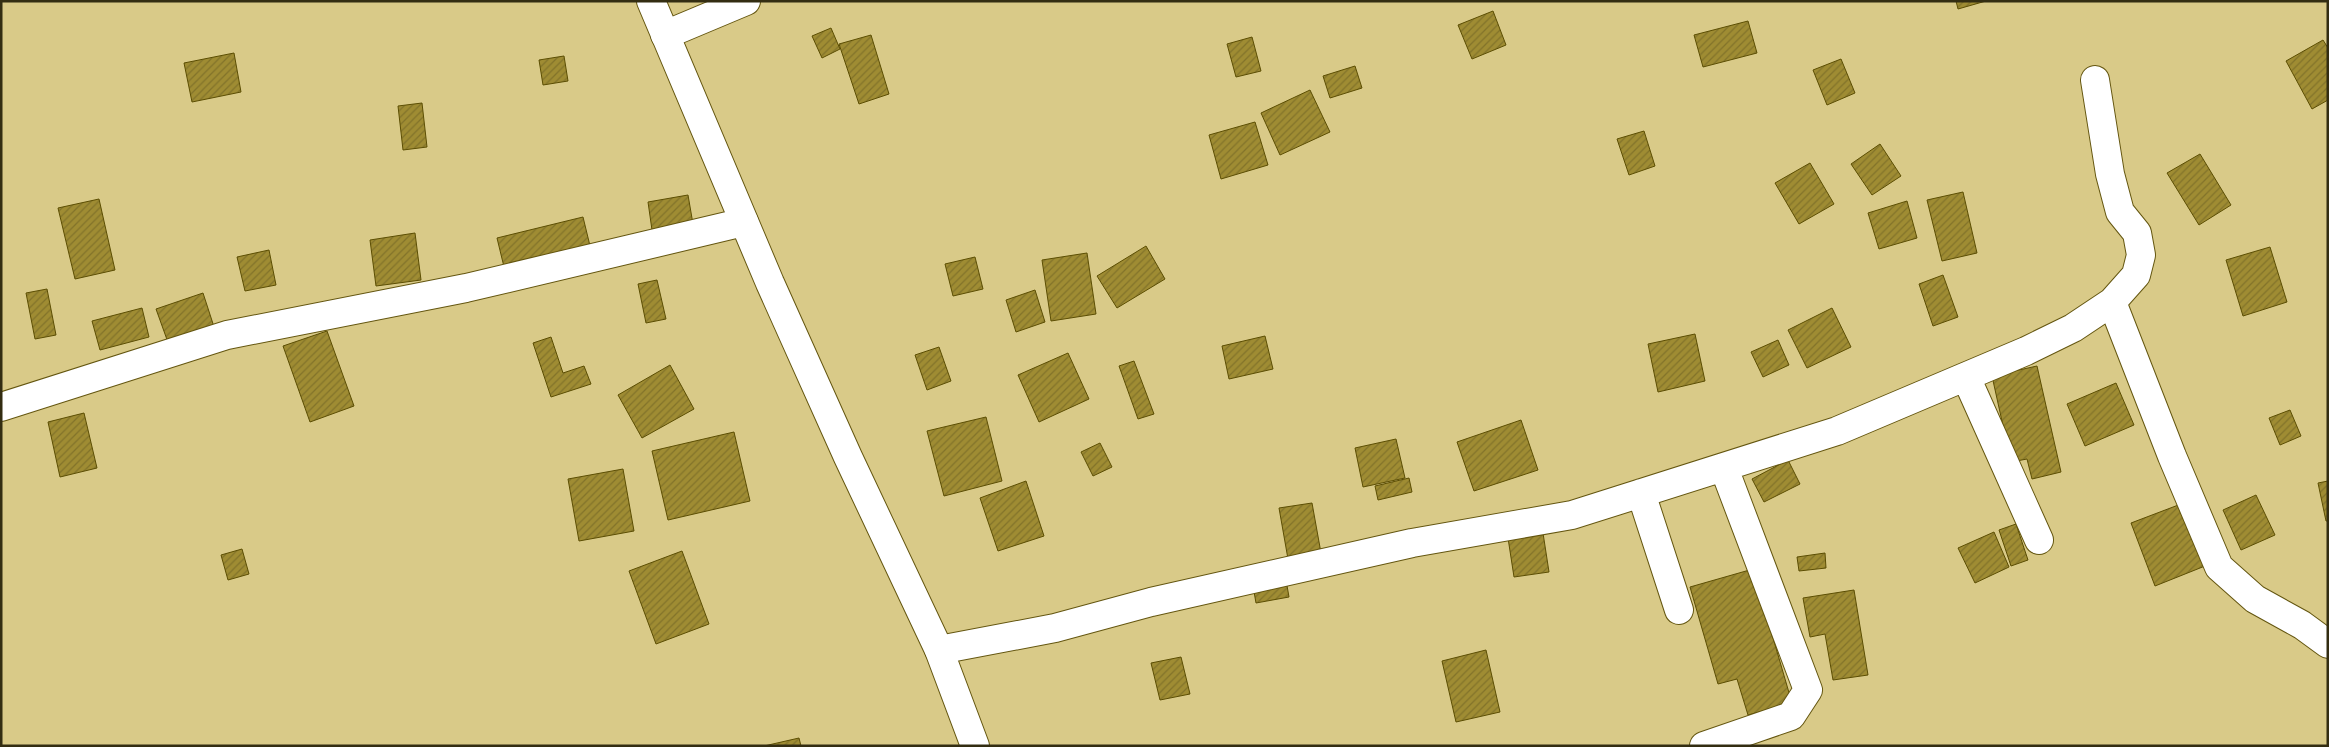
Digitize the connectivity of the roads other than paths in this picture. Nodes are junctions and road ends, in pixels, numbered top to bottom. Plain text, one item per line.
1 (651, 1) edge
2 (746, 1) edge
3 (665, 35) junction
4 (2094, 80) dead end
5 (744, 222) junction
6 (2112, 302) junction
7 (1966, 377) junction
8 (1, 407) edge
9 (1724, 468) junction
10 (1641, 493) junction
11 (2039, 540) dead end
12 (1679, 610) dead end
13 (2328, 644) edge
14 (939, 650) junction
15 (975, 746) edge
16 (1704, 746) edge

1 - 3 street
2 - 3 street
3 - 5 street
4 - 6 street
5 - 8 street
5 - 14 street
6 - 7 street
6 - 13 street
7 - 9 street
7 - 11 street
9 - 10 street
9 - 16 street
10 - 12 street
10 - 14 street
14 - 15 street

